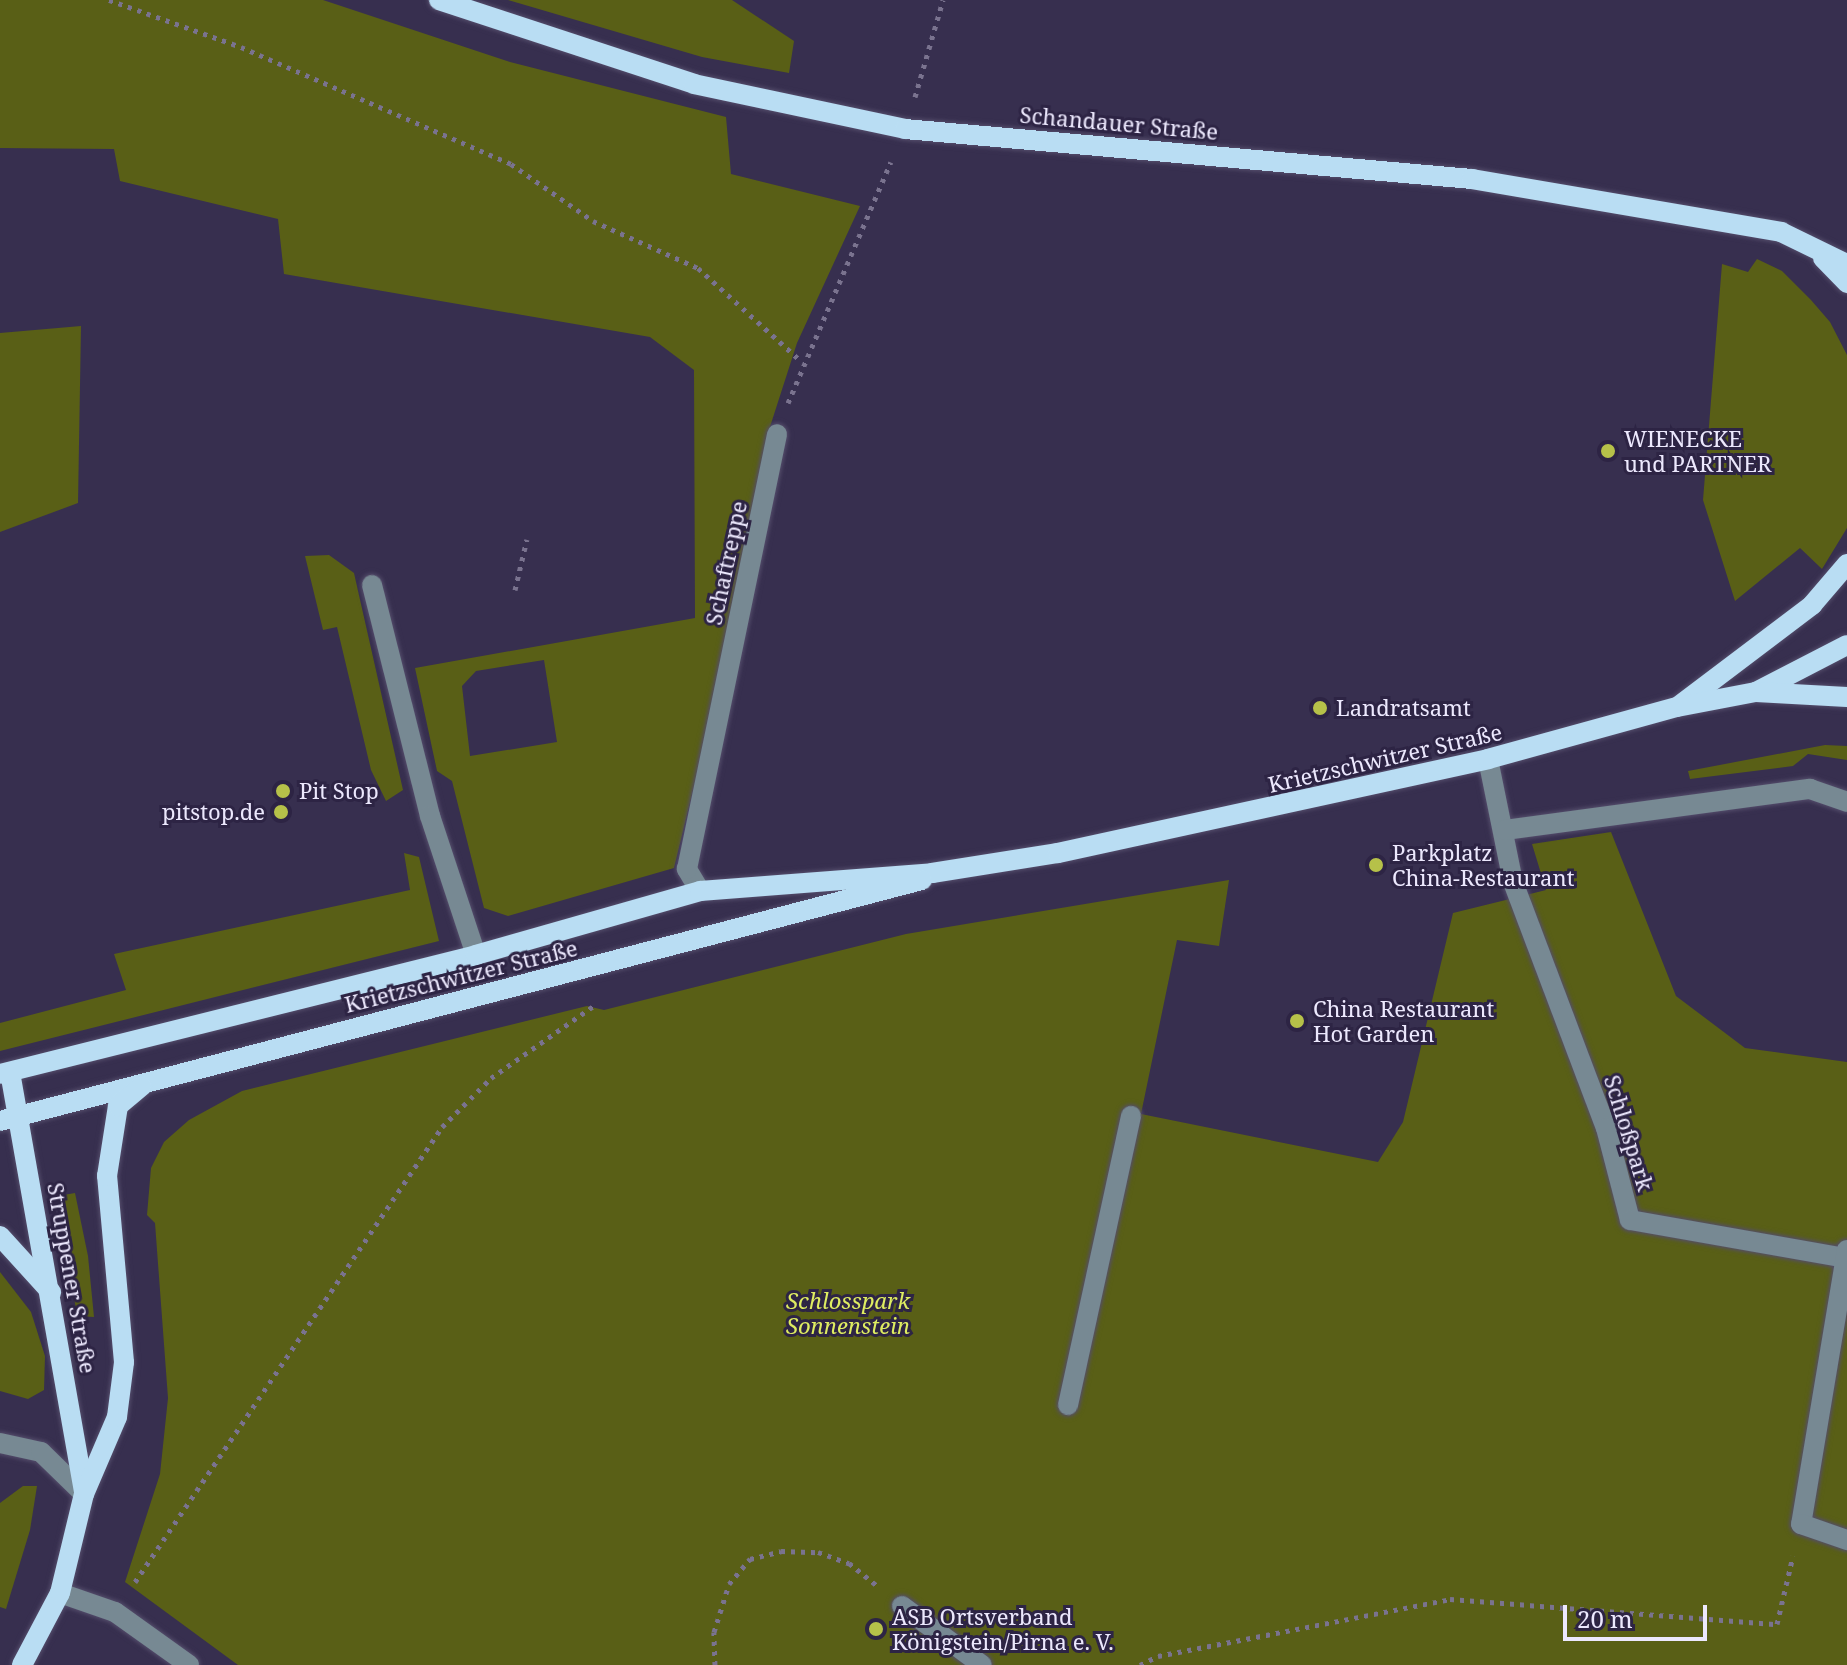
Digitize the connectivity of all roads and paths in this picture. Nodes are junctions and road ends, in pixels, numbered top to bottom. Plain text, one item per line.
1 (109, 0) edge
2 (439, 0) edge
3 (943, 0) edge
4 (925, 51) dead end
5 (1806, 241) junction
6 (851, 252) dead end
7 (1847, 264) edge
8 (1847, 283) edge
9 (802, 362) junction
10 (777, 434) joint
11 (527, 539) dead end
12 (1847, 564) edge
13 (372, 585) dead end
14 (515, 590) dead end
15 (1847, 645) edge
16 (1756, 692) junction
17 (1847, 697) edge
18 (1677, 707) junction
19 (1488, 759) junction
20 (1847, 802) edge
21 (1505, 830) junction
22 (932, 873) junction
23 (700, 891) junction
24 (476, 955) junction
25 (631, 958) junction
26 (5, 1073) edge
27 (148, 1081) junction
28 (1131, 1116) dead end
29 (9, 1119) edge
30 (0, 1236) edge
31 (1846, 1254) edge
32 (52, 1294) junction
33 (1068, 1405) dead end
34 (0, 1443) edge
35 (84, 1494) junction
36 (1801, 1524) junction
37 (1847, 1540) edge
38 (60, 1593) junction
39 (902, 1606) joint
40 (115, 1612) junction
41 (22, 1665) edge
42 (189, 1665) edge
43 (715, 1665) edge
44 (982, 1665) edge
45 (1140, 1665) edge

1 - 9 path
2 - 5 main road, Schandauer Straße
3 - 4 path
5 - 7 main road, Schandauer Straße
5 - 8 main road
6 - 9 path
9 - 10 path
10 - 23 street, Schaftreppe
11 - 14 path
12 - 18 main road
13 - 24 street
15 - 16 main road
16 - 17 main road, Krietzschwitzer Straße
16 - 18 main road, Krietzschwitzer Straße
18 - 19 main road, Krietzschwitzer Straße
19 - 21 street
19 - 22 main road, Krietzschwitzer Straße
20 - 21 street
21 - 31 street, Schloßpark
22 - 23 main road, Krietzschwitzer Straße
22 - 25 main road, Krietzschwitzer Straße
23 - 24 main road, Krietzschwitzer Straße
24 - 26 main road, Krietzschwitzer Straße
25 - 27 main road, Krietzschwitzer Straße
25 - 40 path
26 - 29 main road, Struppener Straße
27 - 29 main road, Krietzschwitzer Straße
27 - 35 main road, Struppener Straße
28 - 33 street
29 - 32 main road, Struppener Straße
30 - 32 main road
31 - 36 street, Schloßpark
32 - 35 main road, Struppener Straße
34 - 35 street
35 - 38 main road, Struppener Straße
36 - 37 street
36 - 45 path
38 - 40 street
38 - 41 main road, Struppener Straße
39 - 43 path
39 - 44 street
40 - 42 street

